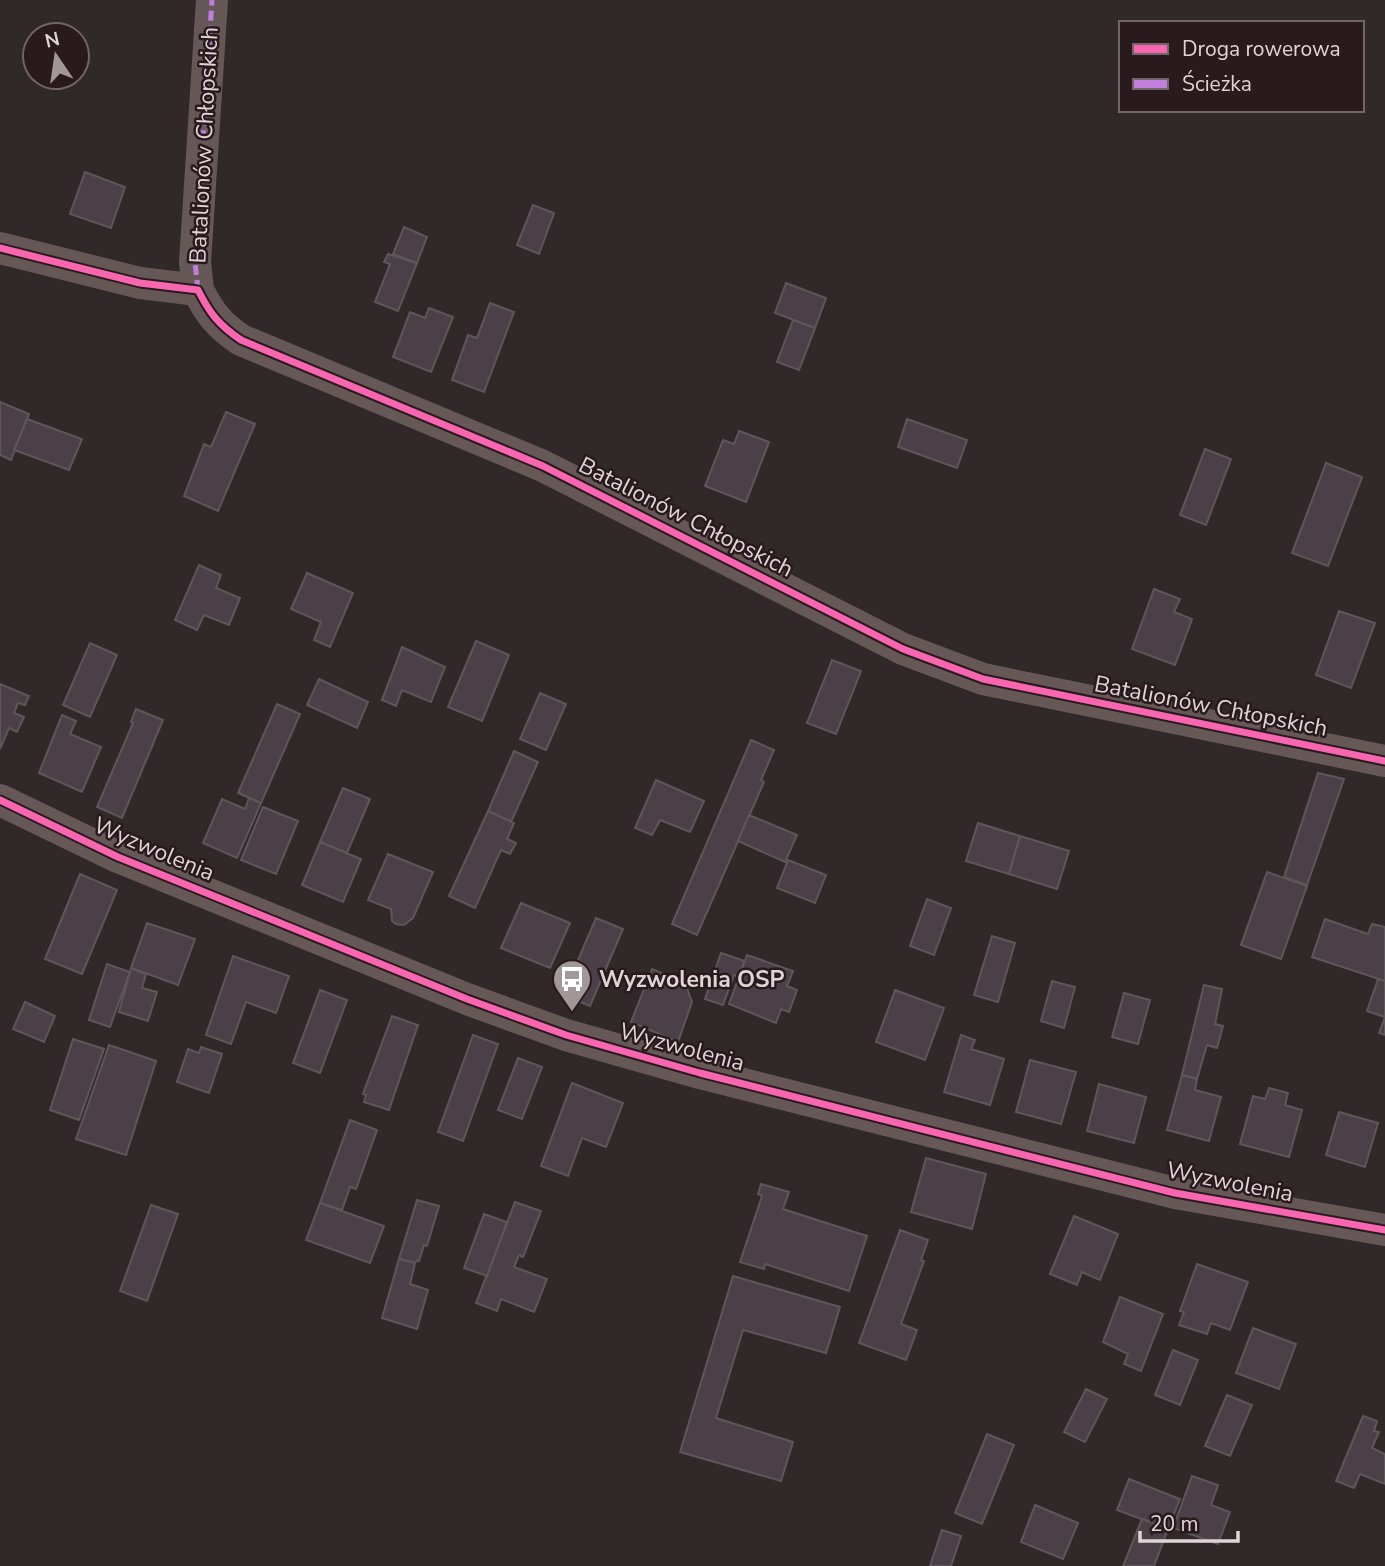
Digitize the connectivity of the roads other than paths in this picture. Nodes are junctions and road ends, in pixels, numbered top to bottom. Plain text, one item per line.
1 (212, 0) edge
2 (0, 248) edge
3 (198, 290) junction
4 (1385, 761) edge
5 (0, 800) edge
6 (1385, 1230) edge

1 - 3 street, Batalionów Chłopskich
2 - 3 street, Batalionów Chłopskich
3 - 4 street, Batalionów Chłopskich
5 - 6 street, Wyzwolenia

